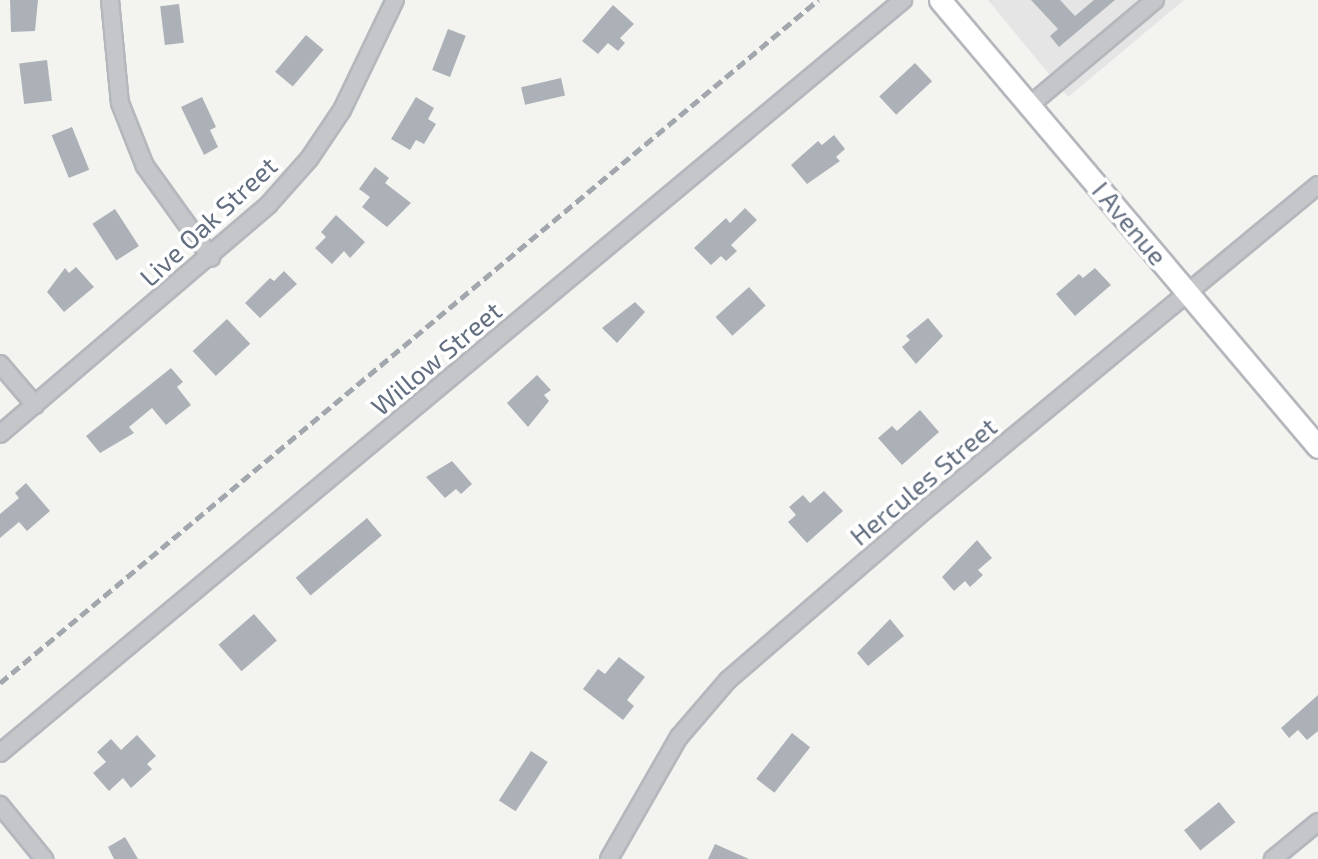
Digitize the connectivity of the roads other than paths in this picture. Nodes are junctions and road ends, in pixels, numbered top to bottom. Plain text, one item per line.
1 (110, 0) edge
2 (395, 0) edge
3 (903, 0) edge
4 (940, 0) edge
5 (1155, 0) edge
6 (1030, 105) junction
7 (1317, 188) edge
8 (211, 258) junction
9 (1189, 293) junction
10 (0, 364) edge
11 (35, 405) junction
12 (0, 434) edge
13 (1318, 447) edge
14 (0, 753) edge
15 (0, 805) edge
16 (1318, 822) edge
17 (44, 859) edge
18 (609, 859) edge
19 (1273, 859) edge

1 - 8 street
2 - 8 street, Live Oak Street
3 - 14 street, Willow Street
4 - 6 main road, I Avenue
5 - 6 street
6 - 9 main road, I Avenue
7 - 9 street, Hercules Street
8 - 11 street, Live Oak Street
9 - 13 main road, I Avenue
9 - 18 street, Hercules Street
10 - 11 street
11 - 12 street, Live Oak Street
15 - 17 street
16 - 19 street

